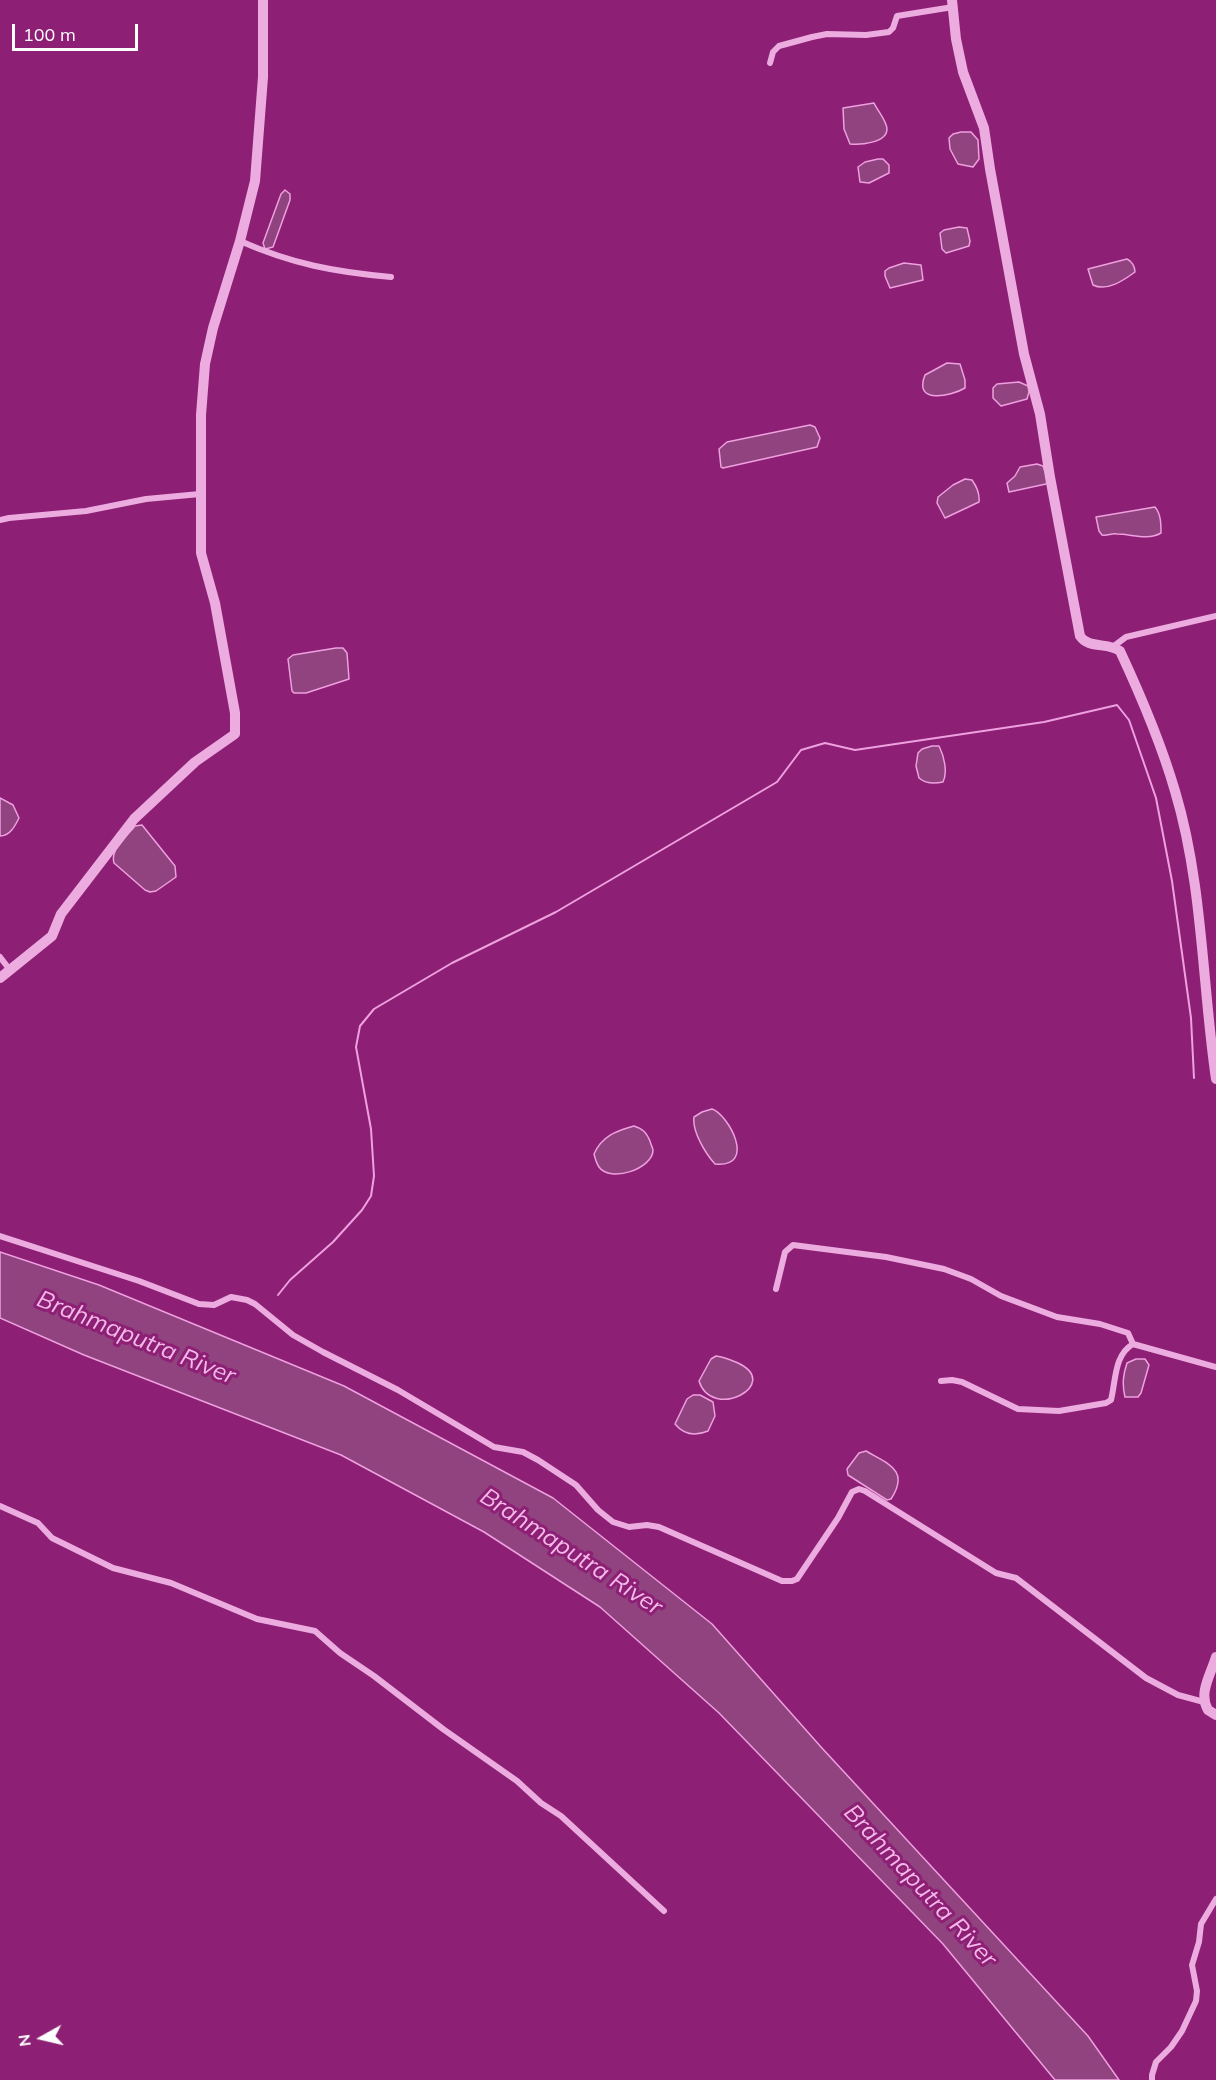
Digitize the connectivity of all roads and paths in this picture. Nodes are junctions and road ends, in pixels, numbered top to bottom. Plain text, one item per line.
1 (263, 0) edge
2 (953, 3) edge
3 (770, 63) dead end
4 (240, 241) junction
5 (391, 277) dead end
6 (200, 494) junction
7 (0, 520) edge
8 (1216, 616) edge
9 (1114, 646) junction
10 (0, 957) edge
11 (10, 970) junction
12 (0, 978) edge
13 (1216, 1079) edge
14 (0, 1236) edge
15 (776, 1288) dead end
16 (1133, 1344) junction
17 (1216, 1366) edge
18 (941, 1381) dead end
19 (0, 1506) edge
20 (1216, 1657) edge
21 (1204, 1702) junction
22 (1216, 1715) edge
23 (1216, 1899) edge
24 (664, 1911) dead end
25 (1152, 2080) edge

1 - 4 street
2 - 3 street
2 - 9 street
4 - 5 street
4 - 6 street
6 - 7 street
6 - 11 street
8 - 9 street
9 - 13 street
10 - 11 street
11 - 12 street
14 - 21 street
15 - 16 street
16 - 17 street
16 - 18 street
19 - 24 street
20 - 21 street
21 - 22 street
23 - 25 street

